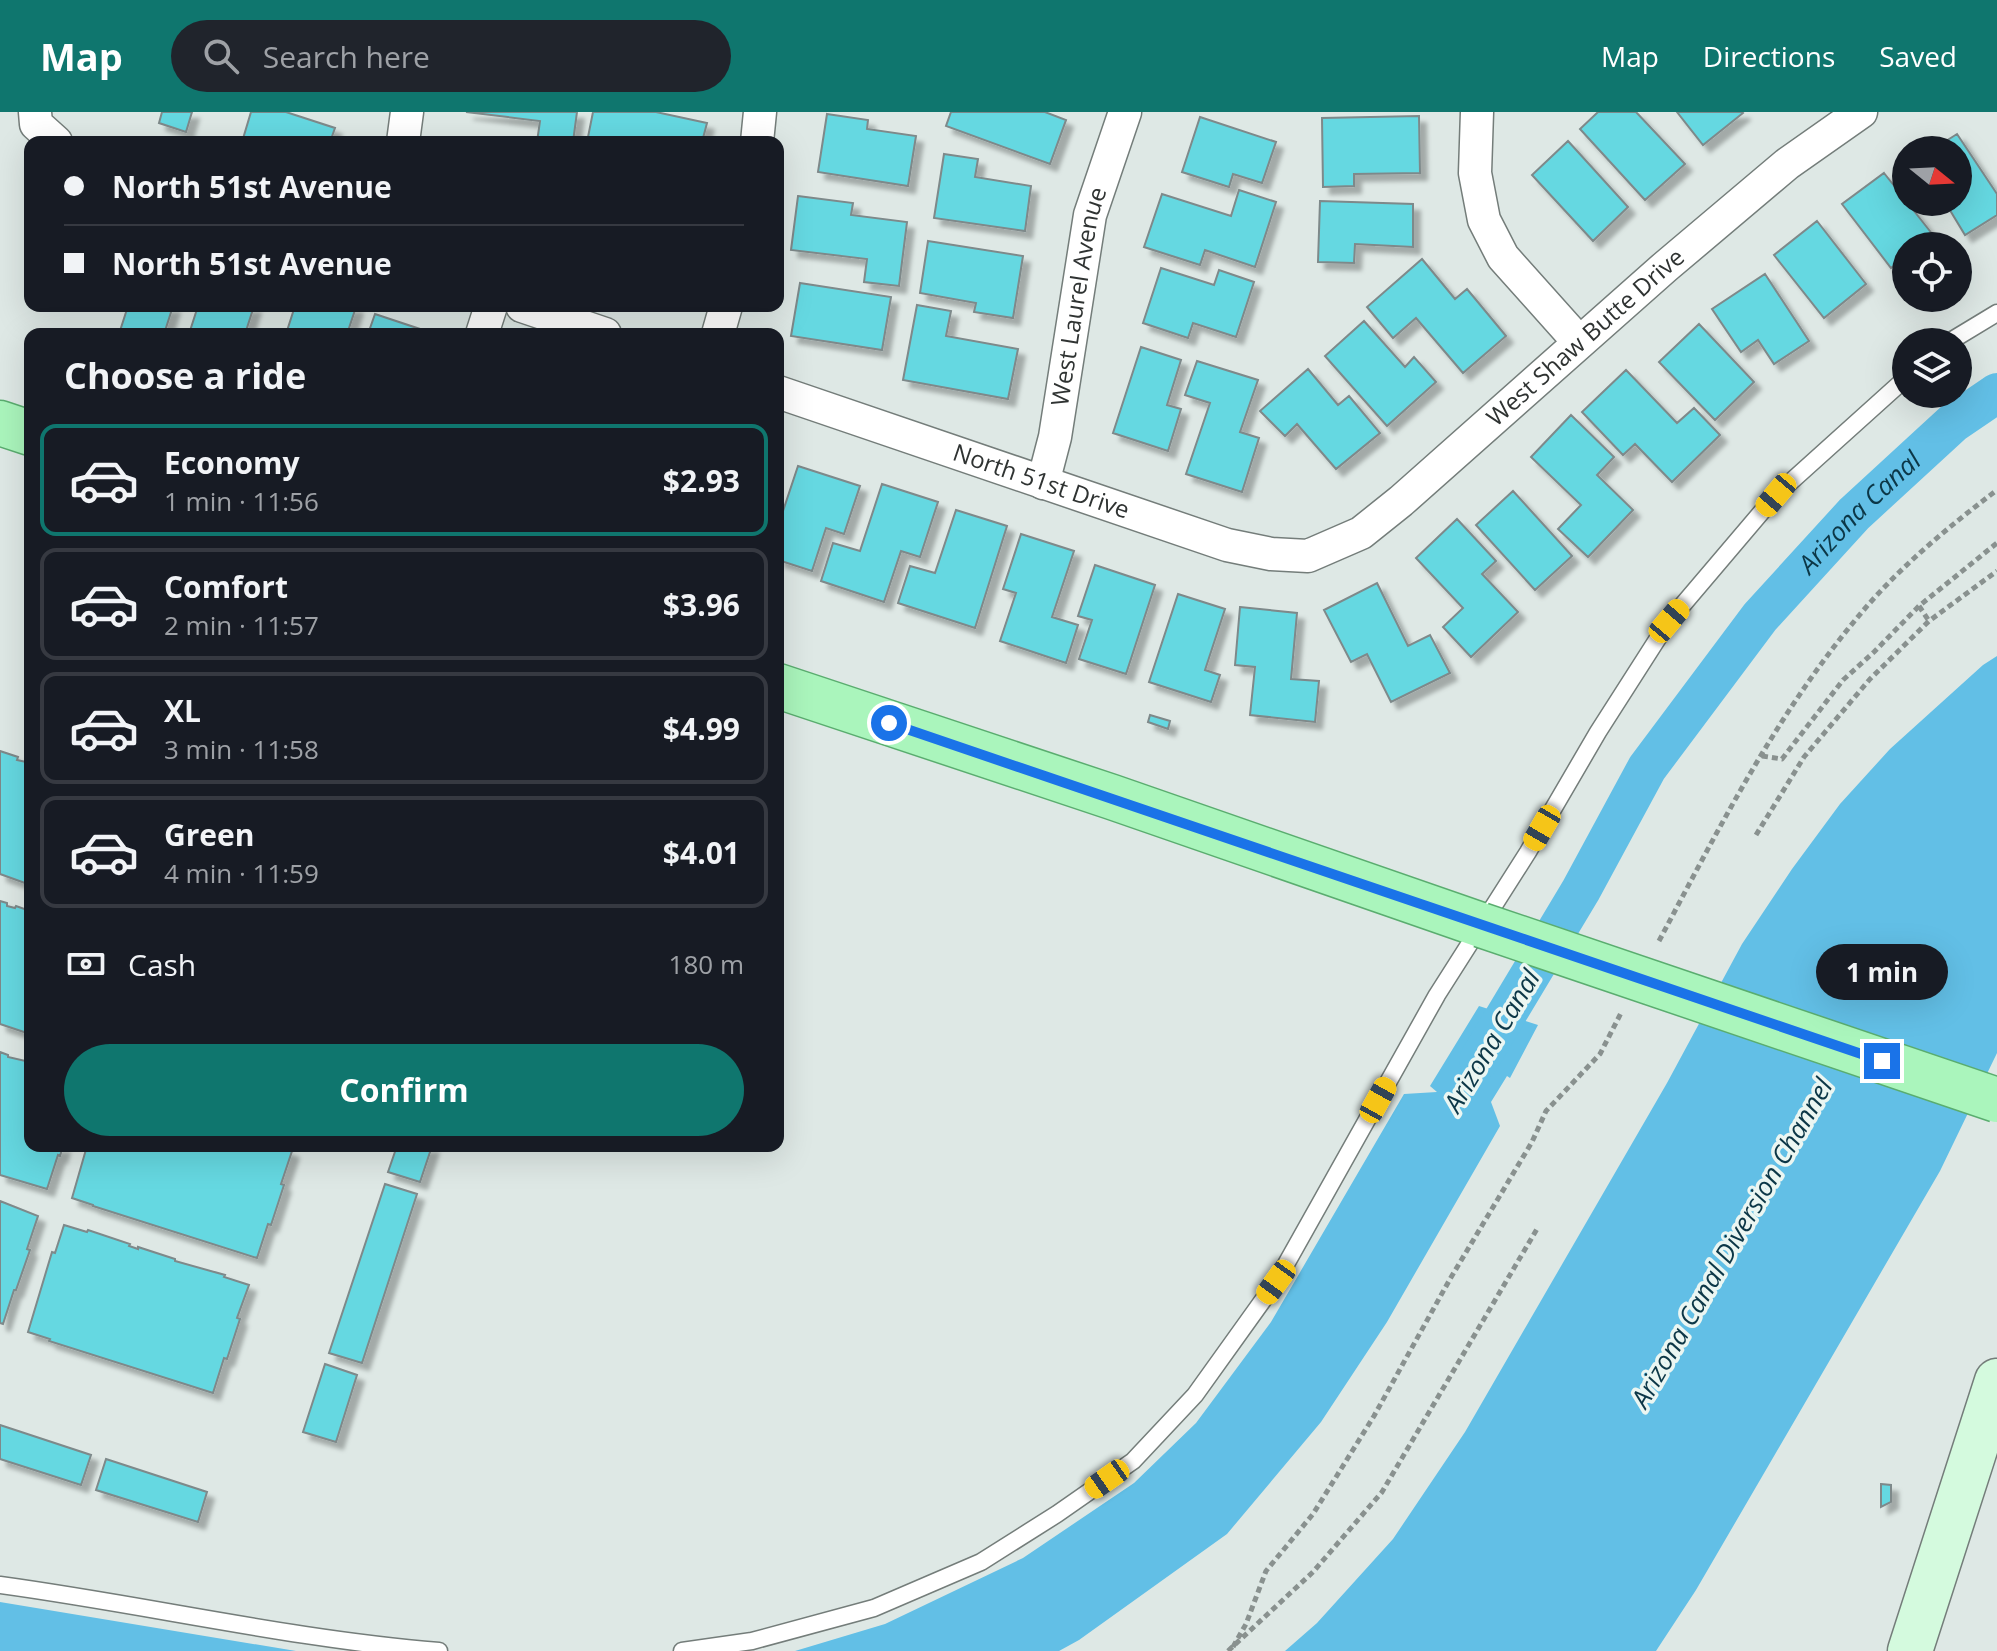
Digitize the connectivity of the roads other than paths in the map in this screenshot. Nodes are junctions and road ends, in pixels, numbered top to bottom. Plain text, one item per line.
1 (407, 112) edge
2 (760, 112) edge
3 (1125, 112) edge
4 (1477, 112) edge
5 (1861, 112) edge
6 (404, 136) edge
7 (758, 136) edge
8 (1997, 313) edge
9 (536, 318) edge
10 (579, 328) edge
11 (1972, 328) edge
12 (1579, 342) junction
13 (1892, 391) edge
14 (784, 394) edge
15 (0, 423) edge
16 (24, 431) edge
17 (1043, 483) junction
18 (1308, 556) joint
19 (784, 688) edge
20 (1481, 925) junction
21 (1997, 1100) edge
22 (1997, 1381) edge
23 (0, 1585) edge
24 (439, 1651) edge
25 (682, 1651) edge
26 (1910, 1651) edge

1 - 6 street
2 - 7 street
3 - 17 street, West Laurel Avenue
4 - 12 street
5 - 12 street, West Shaw Butte Drive
8 - 11 lane
9 - 10 street
12 - 18 street, West Shaw Butte Drive
13 - 20 lane
14 - 17 street, North 51st Drive
15 - 16 main road
17 - 18 street, North 51st Drive
19 - 20 main road
20 - 21 main road, bridge
20 - 25 lane
22 - 26 main road
23 - 24 lane

